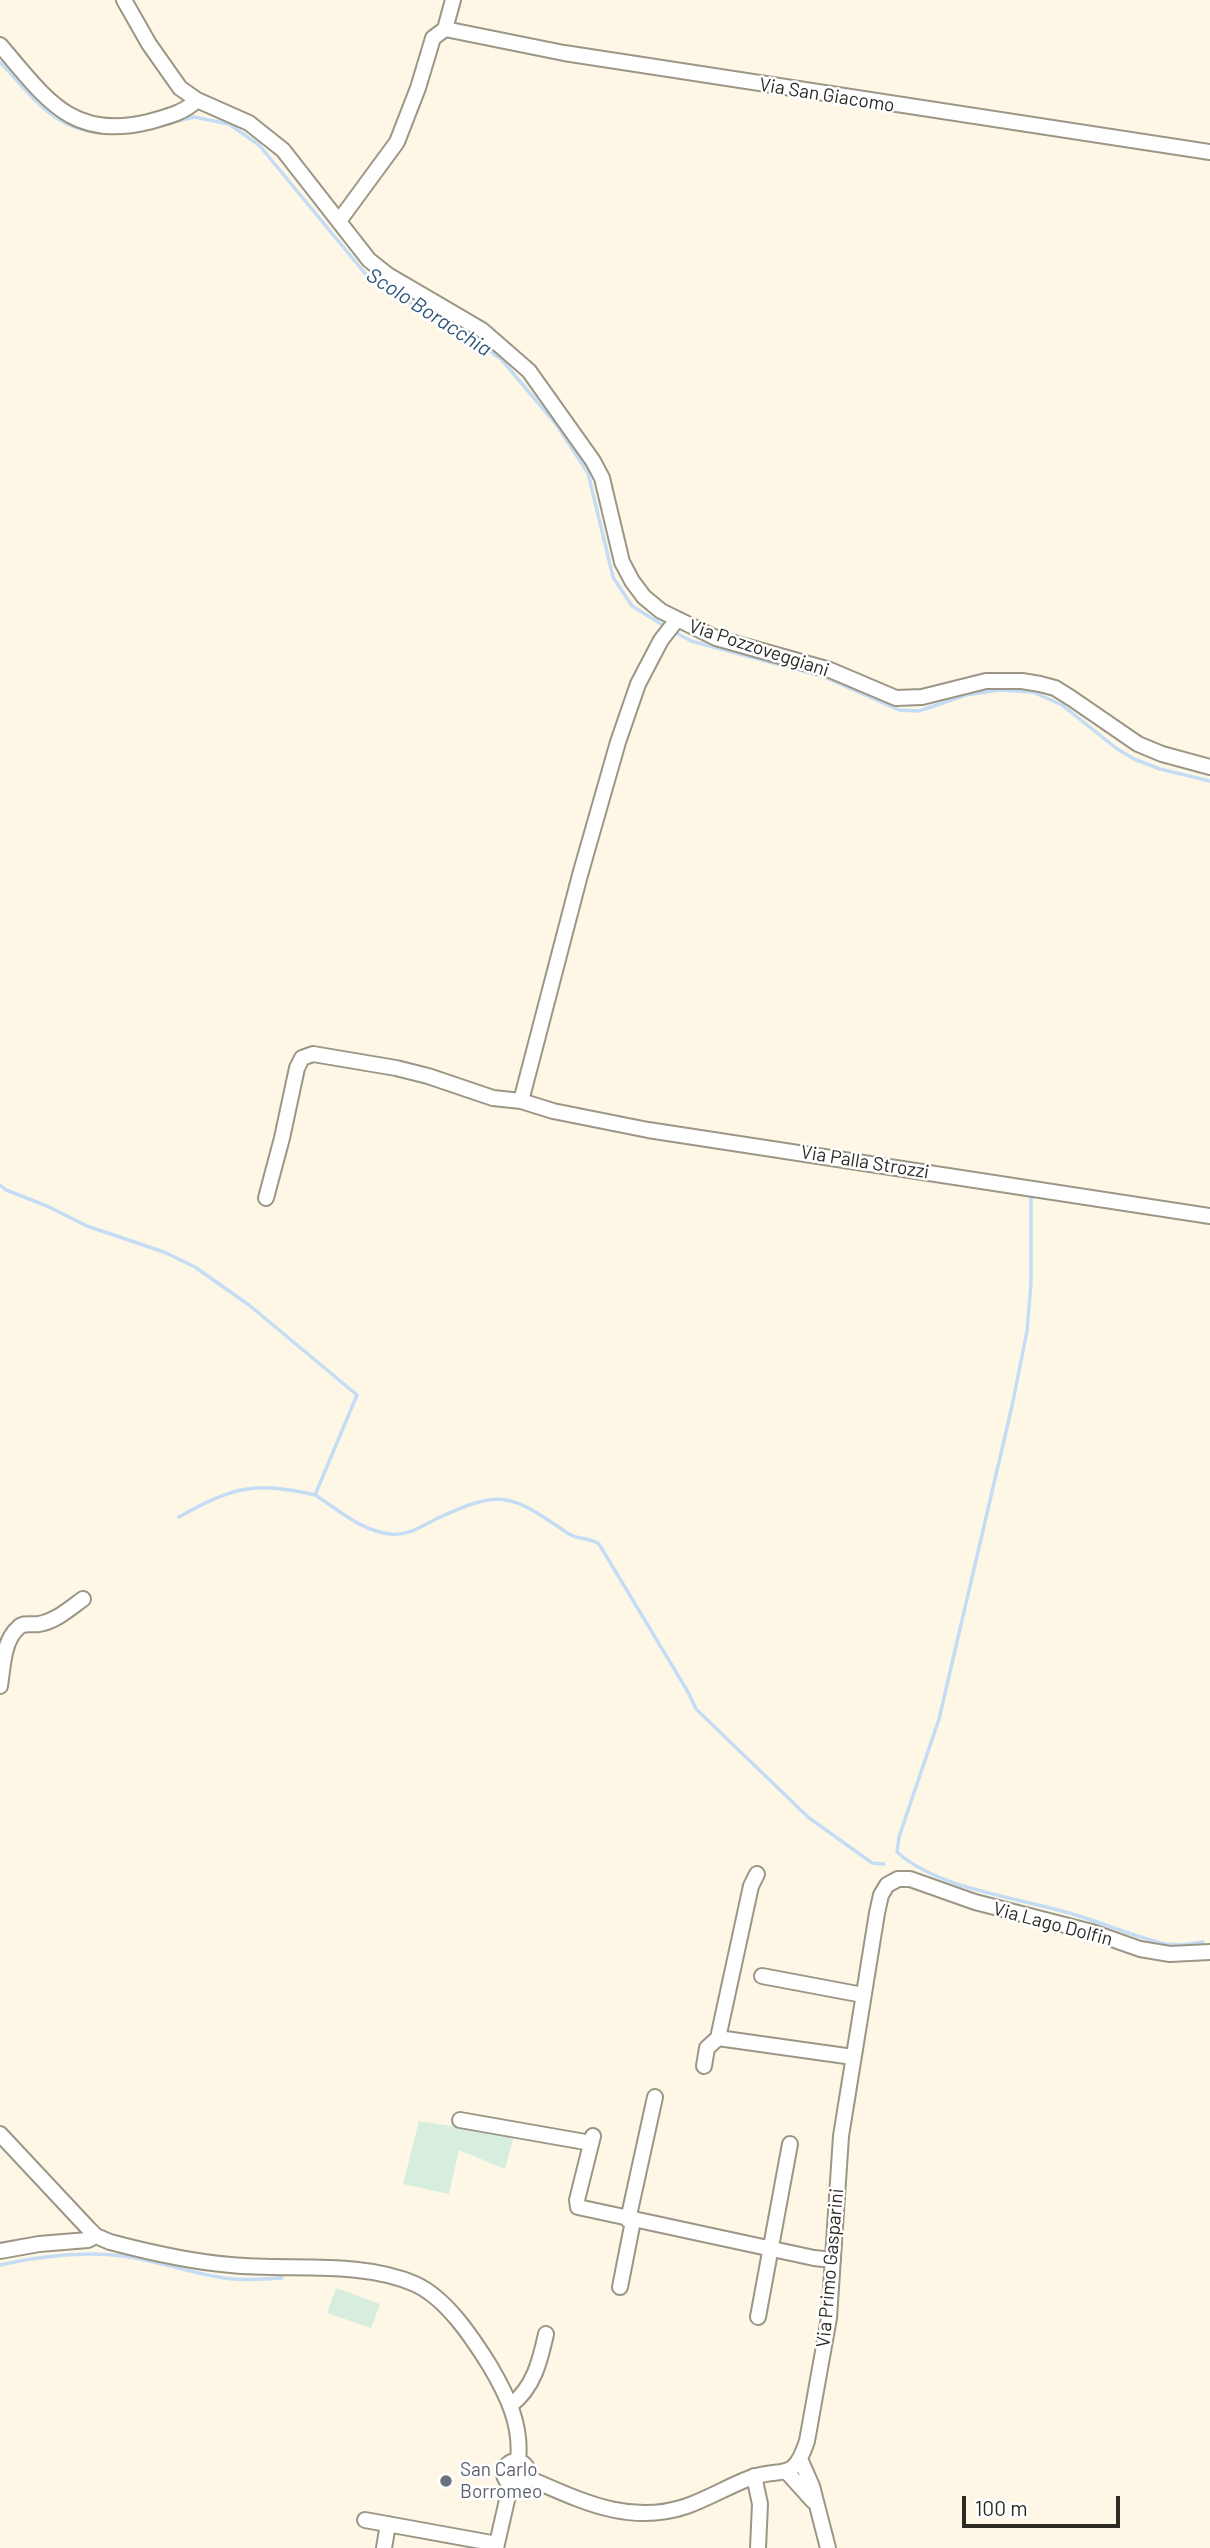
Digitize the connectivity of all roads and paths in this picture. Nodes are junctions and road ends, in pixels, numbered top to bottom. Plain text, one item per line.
1 (124, 0) edge
2 (453, 0) edge
3 (446, 29) junction
4 (0, 46) edge
5 (197, 100) junction
6 (1210, 152) edge
7 (339, 221) junction
8 (670, 629) junction
9 (1210, 767) edge
10 (521, 1101) junction
11 (266, 1198) dead end
12 (1210, 1216) edge
13 (83, 1599) dead end
14 (0, 1686) edge
15 (757, 1874) dead end
16 (898, 1879) joint
17 (1210, 1952) edge
18 (762, 1976) dead end
19 (863, 1995) junction
20 (718, 2038) junction
21 (853, 2057) junction
22 (704, 2066) dead end
23 (655, 2097) dead end
24 (460, 2120) dead end
25 (0, 2134) edge
26 (790, 2144) dead end
27 (631, 2220) junction
28 (96, 2236) junction
29 (770, 2249) junction
30 (0, 2251) edge
31 (833, 2260) junction
32 (621, 2287) dead end
33 (758, 2317) dead end
34 (546, 2334) dead end
35 (510, 2405) junction
36 (517, 2460) junction
37 (801, 2461) junction
38 (786, 2471) junction
39 (754, 2476) junction
40 (528, 2478) junction
41 (513, 2485) junction
42 (815, 2503) junction
43 (365, 2520) dead end
44 (388, 2524) junction
45 (497, 2546) edge
46 (384, 2548) edge
47 (758, 2548) edge
48 (828, 2548) edge

1 - 5 street, Via Pozzoveggiani
2 - 3 street
3 - 6 street, Via San Giacomo
3 - 7 street
4 - 5 street
5 - 7 street, Via Pozzoveggiani
7 - 8 street, Via Pozzoveggiani
8 - 9 street, Via Pozzoveggiani
8 - 10 street
10 - 11 street, Via Palla Strozzi
10 - 12 street, Via Palla Strozzi
13 - 14 street
15 - 20 street
16 - 17 street, Via Lago Dolfin
16 - 19 street, Via Primo Gasparini
18 - 19 street
19 - 21 street, Via Primo Gasparini
20 - 21 street
20 - 22 street
21 - 31 street, Via Primo Gasparini
23 - 27 street
24 - 27 street
25 - 28 street
26 - 29 street
27 - 29 street
27 - 32 street
28 - 30 street
28 - 35 street
29 - 31 street
29 - 33 street
31 - 37 street, Via Primo Gasparini
34 - 35 street
35 - 36 street
36 - 40 street
36 - 41 street
37 - 38 street
37 - 42 street
38 - 39 street
38 - 42 street
39 - 40 street
39 - 47 street
40 - 41 street
41 - 45 street
42 - 48 street
43 - 44 street
44 - 45 street
44 - 46 street

